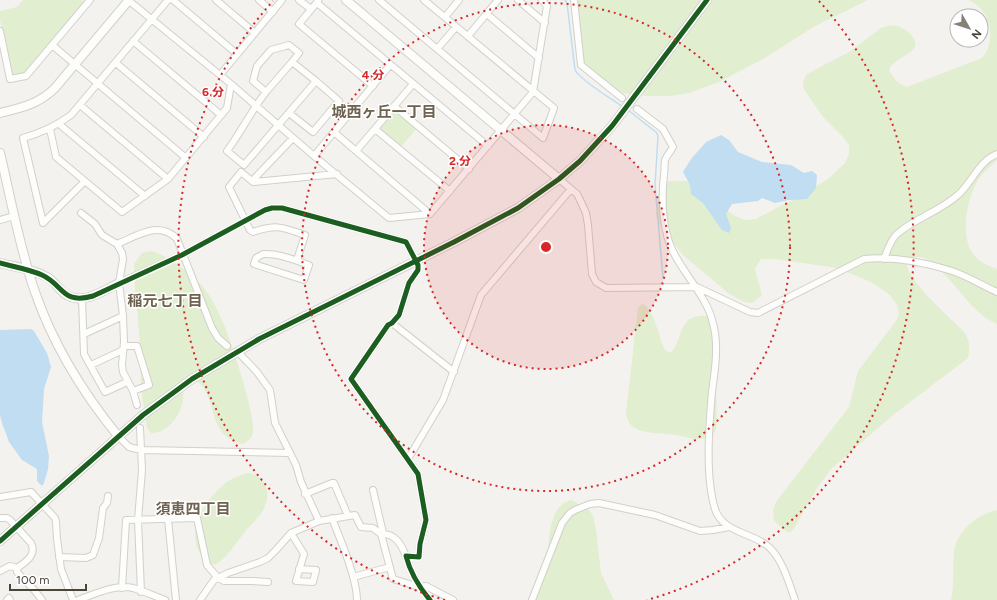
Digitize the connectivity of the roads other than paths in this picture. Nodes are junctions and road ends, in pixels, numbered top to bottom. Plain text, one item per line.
1 (128, 0) edge
2 (168, 0) edge
3 (173, 0) edge
4 (216, 0) edge
5 (259, 0) edge
6 (282, 0) edge
7 (300, 0) edge
8 (346, 0) edge
9 (379, 0) edge
10 (424, 0) edge
11 (459, 0) edge
12 (498, 0) edge
13 (518, 0) edge
14 (542, 0) edge
15 (574, 0) edge
16 (707, 0) edge
17 (88, 1) edge
18 (318, 1) edge
19 (311, 9) junction
20 (273, 12) junction
21 (487, 14) junction
22 (445, 17) junction
23 (152, 20) junction
24 (545, 23) junction
25 (456, 27) junction
26 (0, 31) edge
27 (255, 32) junction
28 (468, 36) junction
29 (133, 41) junction
30 (52, 45) junction
31 (437, 49) junction
32 (237, 54) junction
33 (539, 58) junction
34 (292, 62) junction
35 (116, 63) junction
36 (75, 64) junction
37 (390, 65) junction
38 (220, 75) junction
39 (316, 81) junction
40 (98, 84) junction
41 (231, 84) junction
42 (413, 84) junction
43 (373, 86) junction
44 (266, 92) junction
45 (533, 92) junction
46 (622, 98) dead end
47 (80, 105) junction
48 (256, 106) junction
49 (394, 106) junction
50 (637, 109) dead end
51 (0, 112) edge
52 (290, 113) junction
53 (514, 114) junction
54 (222, 115) junction
55 (59, 124) junction
56 (279, 125) junction
57 (50, 129) junction
58 (375, 129) junction
59 (501, 130) junction
60 (334, 132) junction
61 (204, 136) junction
62 (293, 138) junction
63 (488, 146) junction
64 (356, 151) junction
65 (0, 152) edge
66 (997, 154) edge
67 (314, 156) junction
68 (186, 158) junction
69 (469, 169) junction
70 (337, 174) junction
71 (168, 179) junction
72 (560, 179) junction
73 (85, 181) junction
74 (252, 181) junction
75 (571, 189) junction
76 (450, 191) junction
77 (145, 196) junction
78 (81, 213) dead end
79 (430, 214) junction
80 (14, 216) junction
81 (0, 220) edge
82 (245, 220) junction
83 (117, 244) junction
84 (182, 255) junction
85 (884, 259) junction
86 (297, 260) junction
87 (416, 260) junction
88 (0, 263) edge
89 (27, 269) junction
90 (120, 283) junction
91 (696, 287) junction
92 (997, 292) edge
93 (82, 299) junction
94 (123, 316) junction
95 (392, 323) junction
96 (84, 334) junction
97 (227, 346) dead end
98 (123, 348) junction
99 (237, 351) junction
100 (90, 365) junction
101 (454, 372) junction
102 (127, 382) junction
103 (133, 391) junction
104 (137, 405) dead end
105 (140, 428) dead end
106 (118, 436) junction
107 (142, 450) junction
108 (290, 453) junction
109 (408, 459) junction
110 (373, 490) dead end
111 (305, 494) junction
112 (108, 496) dead end
113 (0, 497) edge
114 (41, 505) junction
115 (348, 516) junction
116 (0, 518) edge
117 (332, 518) junction
118 (168, 519) junction
119 (138, 520) junction
120 (319, 521) junction
121 (16, 526) junction
122 (729, 527) junction
123 (291, 533) junction
124 (382, 533) junction
125 (0, 541) edge
126 (406, 556) junction
127 (59, 557) junction
128 (390, 567) junction
129 (17, 568) junction
130 (299, 569) dead end
131 (0, 571) edge
132 (353, 577) junction
133 (218, 578) junction
134 (268, 582) dead end
135 (419, 587) junction
136 (122, 588) junction
137 (141, 592) junction
138 (7, 600) edge
139 (10, 600) edge
140 (42, 600) edge
141 (73, 600) edge
142 (78, 600) edge
143 (165, 600) edge
144 (176, 600) edge
145 (200, 600) edge
146 (357, 600) edge
147 (430, 600) edge
148 (453, 600) edge
149 (532, 600) edge
150 (795, 600) edge

1 - 23 street
1 - 36 street
2 - 23 street
3 - 32 street
4 - 27 street
5 - 20 street
6 - 20 street
7 - 19 street
8 - 59 street
9 - 31 street
10 - 22 street
11 - 22 street
12 - 21 street
13 - 24 street
14 - 24 street
15 - 46 street
16 - 72 street
17 - 30 street
18 - 19 street
18 - 37 street
19 - 43 street
20 - 27 street
21 - 28 street
21 - 33 street
22 - 25 street
23 - 29 street
23 - 38 street
24 - 33 street
25 - 28 street
25 - 31 street
26 - 30 street
27 - 32 street
28 - 45 street
29 - 35 street
29 - 54 street
30 - 36 street
31 - 53 street
32 - 38 street
33 - 45 street
34 - 39 street
34 - 44 street
34 - 44 street
35 - 40 street
35 - 61 street
36 - 40 street
36 - 51 street
37 - 42 street
37 - 43 street
38 - 41 street
39 - 52 street
39 - 52 street
40 - 47 street
40 - 68 street
41 - 48 street
41 - 54 street
42 - 49 street
42 - 63 street
43 - 60 street
44 - 48 street
45 - 53 street
45 - 53 street
47 - 55 street
47 - 71 street
48 - 56 street
48 - 56 street
49 - 58 street
49 - 69 street
50 - 91 street
52 - 56 street
53 - 59 street
54 - 61 street
55 - 57 street
55 - 77 street
56 - 62 street
57 - 73 street
57 - 73 street
58 - 64 street
58 - 76 street
59 - 63 street
59 - 72 street
60 - 64 street
60 - 67 street
61 - 68 street
62 - 67 street
62 - 74 street
63 - 69 street
64 - 79 street
65 - 80 street
66 - 85 street
67 - 70 street
68 - 71 street
69 - 76 street
70 - 74 street
70 - 79 street
71 - 77 street
72 - 75 street
72 - 87 street
73 - 77 street
74 - 82 street
75 - 91 street
75 - 101 street
76 - 79 street
78 - 83 street
80 - 81 street
80 - 89 street
82 - 84 street
82 - 86 street
82 - 87 street
83 - 84 street
83 - 90 street
84 - 90 street
84 - 97 street
85 - 91 street
85 - 92 street
86 - 86 street
87 - 95 street
87 - 99 street
88 - 89 street
89 - 93 street
89 - 106 street
90 - 93 street
90 - 94 street
91 - 122 street
93 - 96 street
94 - 96 street
94 - 98 street
95 - 101 street
95 - 109 street
96 - 100 street
98 - 100 street
98 - 102 street
98 - 103 street
99 - 106 street
99 - 108 street
100 - 102 street
101 - 109 street
102 - 103 street
103 - 104 street
105 - 107 street
106 - 107 street
106 - 114 street
107 - 108 street
107 - 119 street
108 - 111 street
109 - 126 street
110 - 124 street
111 - 115 street
111 - 120 street
112 - 127 street
113 - 114 street
114 - 121 street
114 - 127 street
115 - 117 street
115 - 124 street
116 - 121 street
117 - 120 street
117 - 132 street
118 - 119 street
118 - 133 street
118 - 144 street
119 - 136 street
119 - 137 street
120 - 123 street
121 - 125 street
121 - 129 street
122 - 149 street
122 - 150 street
123 - 130 street
123 - 133 street
124 - 126 street
124 - 128 street
126 - 135 street
127 - 141 street
128 - 132 street
128 - 135 street
129 - 131 street
129 - 140 street
132 - 146 street
133 - 134 street
133 - 145 street
135 - 147 street
135 - 148 street
136 - 137 street
136 - 142 street
137 - 143 street
138 - 139 street

